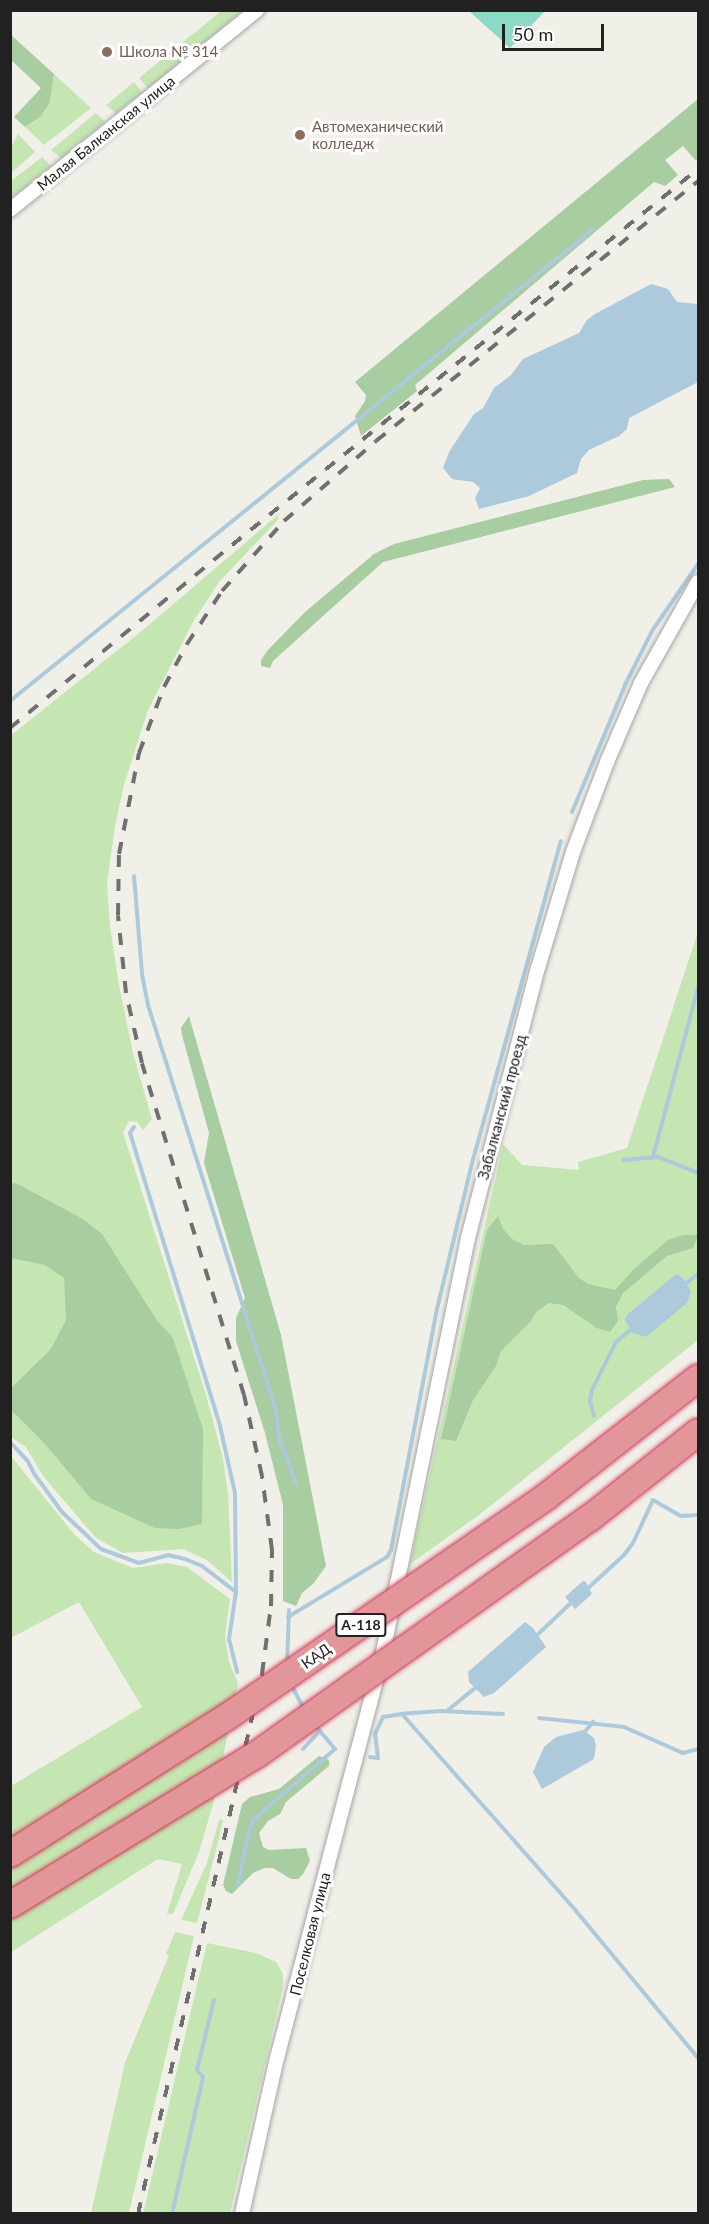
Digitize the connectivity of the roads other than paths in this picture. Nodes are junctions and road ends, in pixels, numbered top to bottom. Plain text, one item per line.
1 (257, 10) edge
2 (10, 210) edge
3 (699, 582) edge
4 (699, 1378) edge
5 (699, 1432) edge
6 (382, 1657) joint
7 (10, 1854) edge
8 (10, 1905) edge
9 (242, 2214) edge

1 - 2 street, Малая Балканская улица
3 - 6 street, Забалканский проезд
4 - 7 highway, КАД / А-118, bridge
5 - 8 highway, А-118, bridge
6 - 9 street, Поселковая улица

